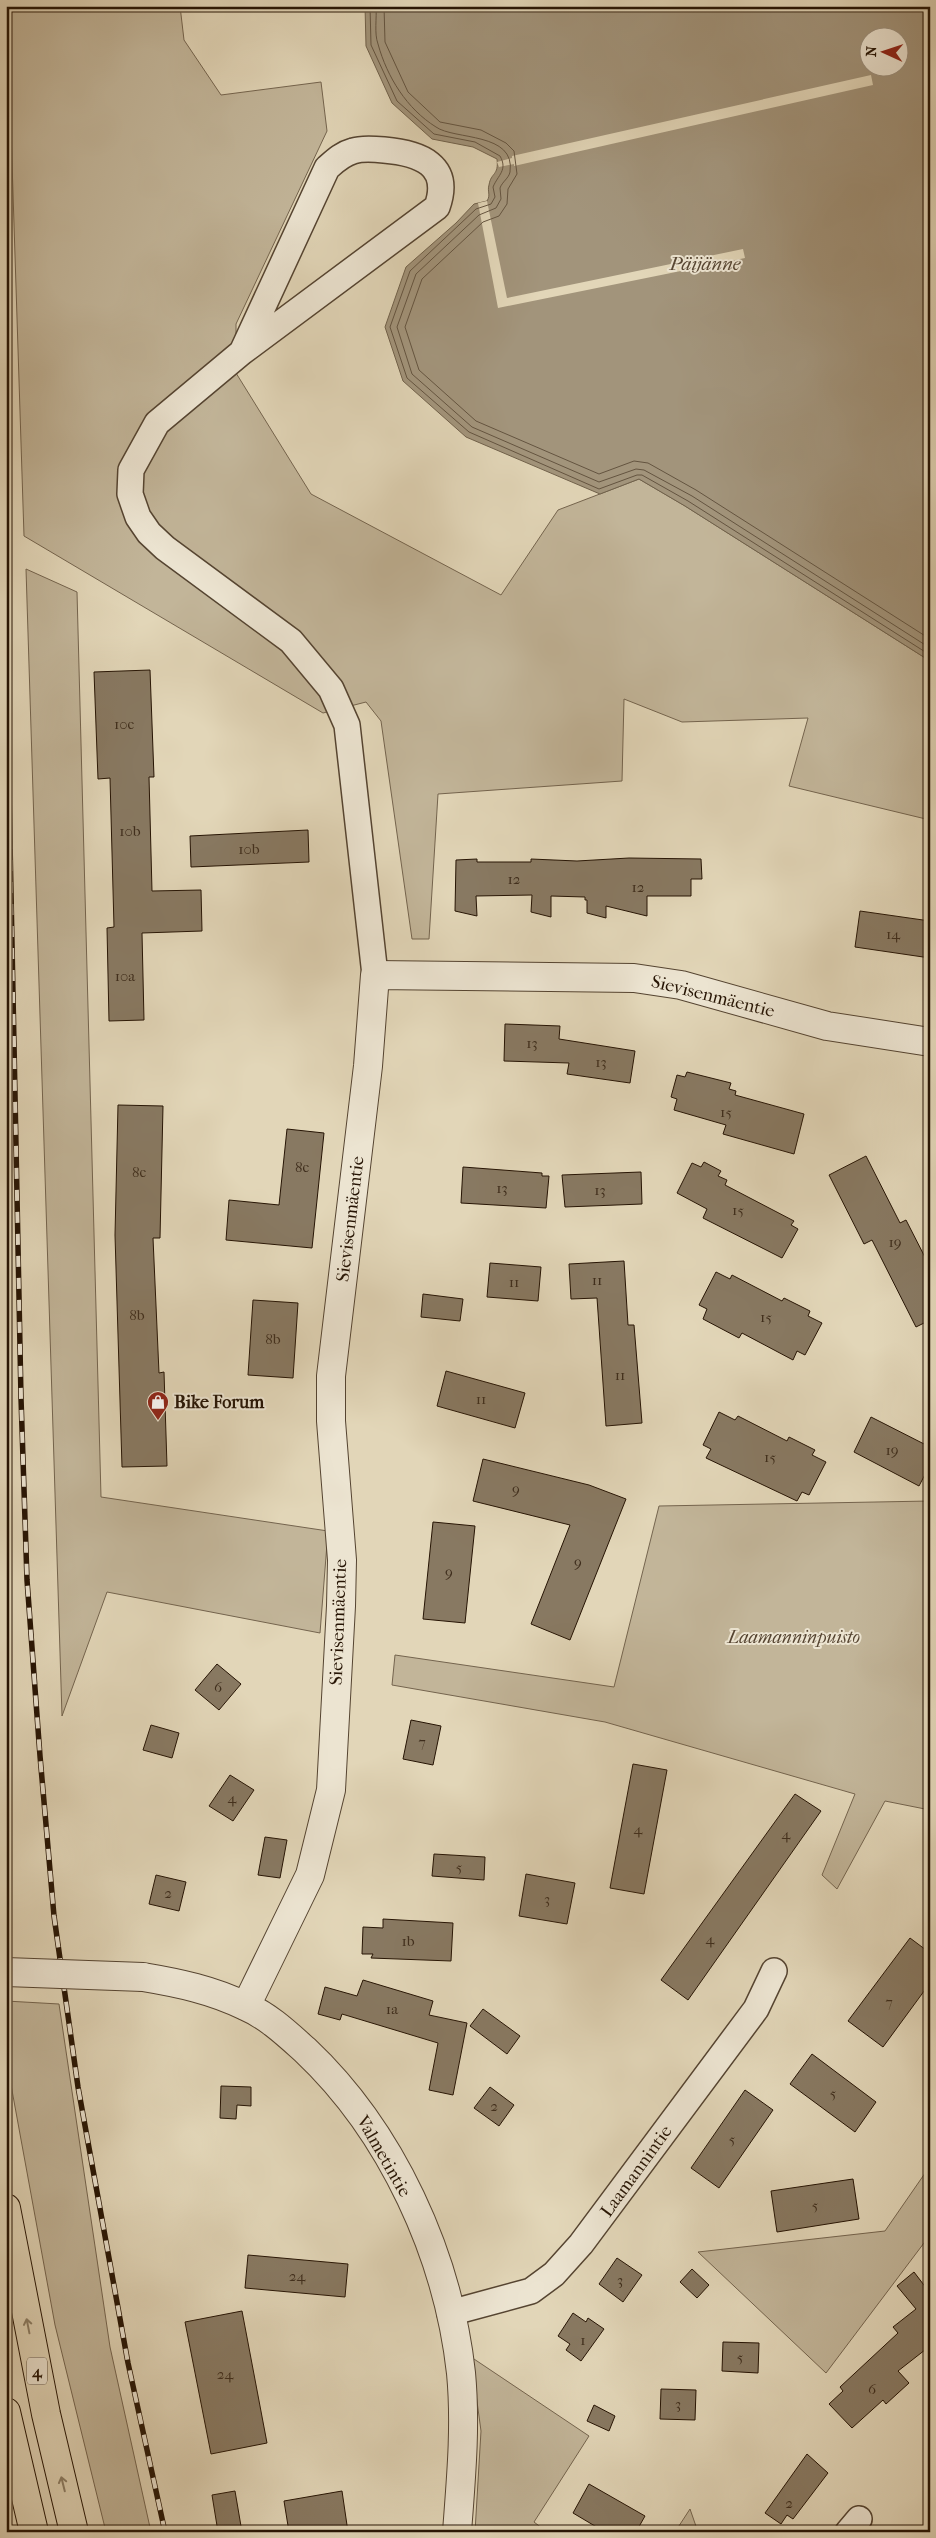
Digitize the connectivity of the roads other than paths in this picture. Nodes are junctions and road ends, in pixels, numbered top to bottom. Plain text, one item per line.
1 (242, 352) junction
2 (375, 975) junction
3 (930, 1042) edge
4 (774, 1971) dead end
5 (6, 1972) edge
6 (246, 2006) junction
7 (6, 2208) edge
8 (450, 2313) junction
9 (6, 2412) edge
10 (34, 2532) edge
11 (74, 2532) edge
12 (457, 2532) edge

1 - 1 street
1 - 2 street
2 - 3 street, Sievisenmäentie
2 - 6 street, Sievisenmäentie
4 - 8 street, Laamannintie
5 - 6 street, Valmetintie, bridge
6 - 8 street, Valmetintie
11 -> 7 highway, 4
8 - 12 street, Valmetintie
9 - 10 highway

